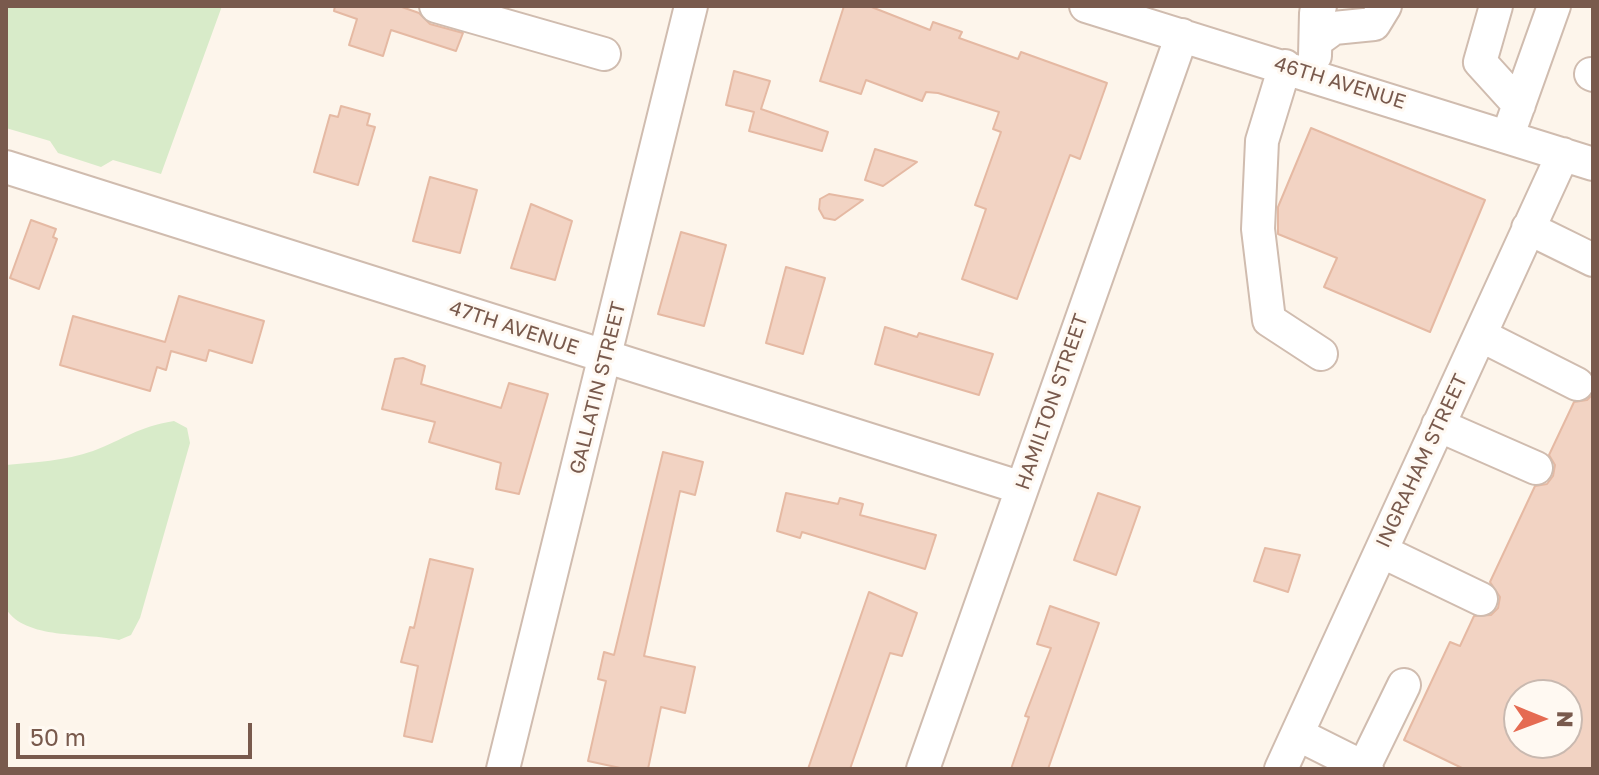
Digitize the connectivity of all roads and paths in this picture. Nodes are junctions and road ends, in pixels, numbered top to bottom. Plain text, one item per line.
1 (436, 6) edge
2 (691, 6) edge
3 (1086, 6) edge
4 (1320, 6) edge
5 (1385, 6) edge
6 (1496, 6) edge
7 (1554, 6) edge
8 (1153, 16) edge
9 (1182, 35) junction
10 (1316, 41) junction
11 (604, 54) dead end
12 (1300, 71) junction
13 (1513, 120) junction
14 (1563, 154) junction
15 (1593, 164) edge
16 (6, 167) edge
17 (1528, 228) junction
18 (1593, 260) edge
19 (1480, 335) junction
20 (1321, 354) dead end
21 (606, 357) junction
22 (1577, 384) dead end
23 (1438, 425) junction
24 (1536, 468) dead end
25 (1022, 488) junction
26 (1381, 551) junction
27 (1481, 599) dead end
28 (1404, 685) dead end
29 (1297, 734) junction
30 (1364, 768) edge
31 (503, 769) edge
32 (923, 769) edge
33 (1281, 769) edge

1 - 11 street
2 - 21 street, GALLATIN STREET
3 - 8 street, 46TH AVENUE
4 - 10 street
5 - 10 street
6 - 13 street
7 - 13 street
8 - 9 street, 46TH AVENUE
9 - 12 street, 46TH AVENUE
9 - 25 street, HAMILTON STREET
10 - 12 street
12 - 13 street, 46TH AVENUE
12 - 20 street
13 - 14 street, 46TH AVENUE
14 - 15 street, 46TH AVENUE
14 - 17 street, INGRAHAM STREET
16 - 21 street, 47TH AVENUE
17 - 18 street
17 - 19 street, INGRAHAM STREET
19 - 22 street
19 - 23 street, INGRAHAM STREET
21 - 25 street, 47TH AVENUE
21 - 31 street, GALLATIN STREET
23 - 24 street
23 - 26 street, INGRAHAM STREET
25 - 32 street, HAMILTON STREET
26 - 27 street
26 - 29 street, INGRAHAM STREET
28 - 30 street
29 - 30 street
29 - 33 street, INGRAHAM STREET

